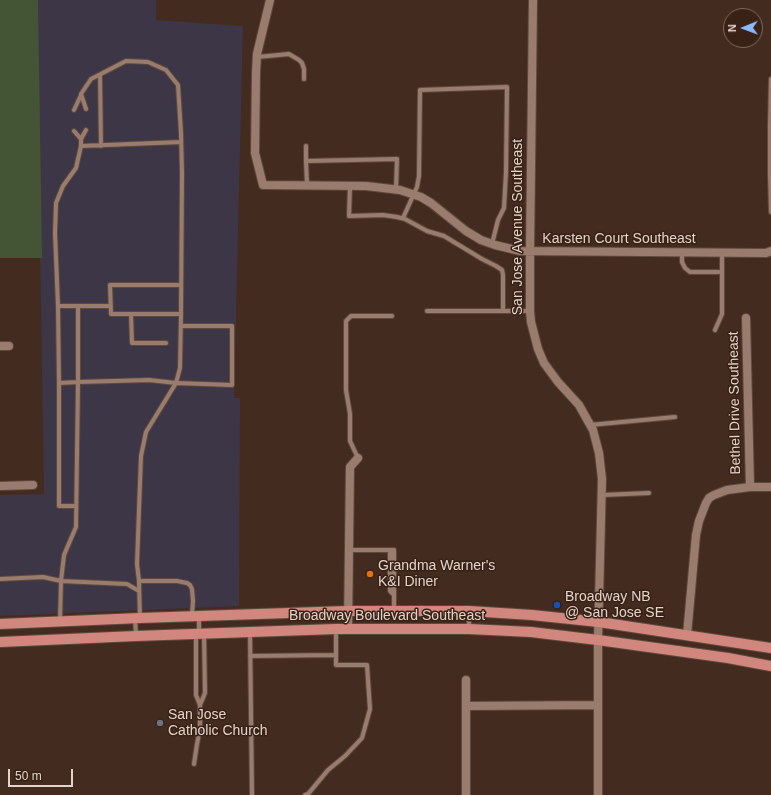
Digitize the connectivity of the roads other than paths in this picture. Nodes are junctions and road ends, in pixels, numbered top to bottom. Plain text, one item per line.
1 (270, 0) edge
2 (533, 0) edge
3 (257, 57) junction
4 (100, 74) junction
5 (304, 79) dead end
6 (771, 79) edge
7 (81, 94) junction
8 (86, 109) dead end
9 (74, 110) dead end
10 (770, 125) edge
11 (86, 130) dead end
12 (74, 131) dead end
13 (81, 139) junction
14 (181, 142) junction
15 (81, 146) junction
16 (101, 146) junction
17 (306, 146) dead end
18 (306, 161) junction
19 (307, 185) junction
20 (350, 186) junction
21 (396, 190) junction
22 (413, 195) junction
23 (771, 200) edge
24 (771, 212) edge
25 (403, 218) junction
26 (492, 244) junction
27 (530, 251) junction
28 (771, 251) edge
29 (682, 252) junction
30 (722, 252) junction
31 (722, 272) junction
32 (181, 285) junction
33 (58, 306) junction
34 (78, 306) junction
35 (110, 306) junction
36 (427, 311) dead end
37 (503, 311) junction
38 (530, 311) junction
39 (131, 314) junction
40 (181, 314) junction
41 (392, 316) dead end
42 (746, 318) dead end
43 (181, 326) junction
44 (716, 330) dead end
45 (166, 343) dead end
46 (0, 346) edge
47 (9, 346) dead end
48 (78, 382) junction
49 (176, 382) junction
50 (59, 383) junction
51 (675, 417) dead end
52 (590, 425) junction
53 (358, 458) joint
54 (33, 485) dead end
55 (0, 486) edge
56 (750, 487) junction
57 (771, 487) edge
58 (650, 493) dead end
59 (601, 495) junction
60 (76, 506) junction
61 (349, 550) junction
62 (0, 579) edge
63 (61, 581) junction
64 (139, 581) junction
65 (139, 591) junction
66 (348, 611) junction
67 (469, 611) junction
68 (394, 612) junction
69 (196, 616) junction
70 (138, 618) junction
71 (60, 622) junction
72 (599, 622) junction
73 (0, 624) edge
74 (336, 629) junction
75 (348, 629) junction
76 (469, 629) junction
77 (250, 632) junction
78 (200, 634) junction
79 (687, 635) junction
80 (136, 636) junction
81 (598, 640) junction
82 (0, 642) edge
83 (771, 648) edge
84 (336, 655) junction
85 (250, 656) junction
86 (771, 666) edge
87 (466, 680) dead end
88 (200, 704) junction
89 (598, 705) junction
90 (466, 706) junction
91 (194, 764) dead end
92 (252, 795) edge
93 (305, 795) edge
94 (466, 795) edge
95 (598, 795) edge

1 - 3 street, Karsten Court Southeast
2 - 27 street, San Jose Avenue Southeast
3 - 5 lane
3 - 19 street, Karsten Court Southeast
4 - 7 lane
4 - 14 lane
4 - 16 lane
6 - 10 lane
7 - 8 lane
7 - 9 lane
10 - 23 lane
11 - 13 lane
12 - 13 lane
13 - 15 lane
14 - 16 lane
14 - 32 lane
15 - 16 lane
15 - 33 lane
17 - 18 lane
18 - 19 lane
18 - 21 lane
19 - 20 street, Karsten Court Southeast
20 - 21 street, Karsten Court Southeast
20 - 25 lane
21 - 22 street, Karsten Court Southeast
22 - 25 lane
22 - 26 street, Karsten Court Southeast
22 - 26 lane
23 - 24 lane
25 - 37 lane
26 - 27 street, Karsten Court Southeast
27 - 29 street, Karsten Court Southeast
27 - 38 street, San Jose Avenue Southeast
28 - 30 street, Karsten Court Southeast
29 - 30 street, Karsten Court Southeast
29 - 31 lane
30 - 31 lane
31 - 44 lane
32 - 35 lane
32 - 40 lane
33 - 34 lane
33 - 50 lane
34 - 35 lane
34 - 48 lane
35 - 39 lane
36 - 37 lane
37 - 38 lane
38 - 52 street, San Jose Avenue Southeast
39 - 40 lane
39 - 45 lane
40 - 43 lane
41 - 53 lane
42 - 56 street, Bethel Drive Southeast
43 - 49 lane
43 - 49 lane
46 - 47 street
48 - 49 lane
48 - 50 lane
48 - 60 lane
49 - 64 lane
50 - 60 lane
51 - 52 lane
52 - 59 street, San Jose Avenue Southeast
53 - 61 street
54 - 55 street
56 - 57 street
56 - 79 street
58 - 59 lane
59 - 72 street, San Jose Avenue Southeast
60 - 63 lane
61 - 66 street
61 - 68 lane
62 - 63 lane
63 - 65 lane
63 - 71 lane
64 - 65 lane
64 - 69 lane
65 - 70 lane
66 - 68 main road, Broadway Boulevard Southeast
66 - 69 main road, Broadway Boulevard Southeast
66 - 75 street
67 - 68 main road, Broadway Boulevard Southeast
67 - 72 main road, Broadway Boulevard Southeast
67 - 76 lane
69 - 70 main road, Broadway Boulevard Southeast
69 - 78 lane
70 - 71 main road, Broadway Boulevard Southeast
70 - 80 lane
71 - 73 main road, Broadway Boulevard Southeast
72 - 79 main road, Broadway Boulevard Southeast
72 - 81 street, San Jose Avenue Southeast
74 - 75 main road, Broadway Boulevard Southeast
74 - 77 main road, Broadway Boulevard Southeast
74 - 84 lane
75 - 76 main road, Broadway Boulevard Southeast
76 - 81 main road, Broadway Boulevard Southeast
77 - 78 main road, Broadway Boulevard Southeast
77 - 85 lane
78 - 80 main road, Broadway Boulevard Southeast
78 - 88 lane
78 - 88 lane
79 - 83 main road, Broadway Boulevard Southeast
80 - 82 main road, Broadway Boulevard Southeast
81 - 86 main road, Broadway Boulevard Southeast
81 - 89 street, San Jose Avenue Southeast
84 - 85 lane
84 - 93 lane
85 - 92 lane
87 - 90 street
88 - 91 lane
89 - 90 street
89 - 95 street, San Jose Avenue Southeast
90 - 94 street

